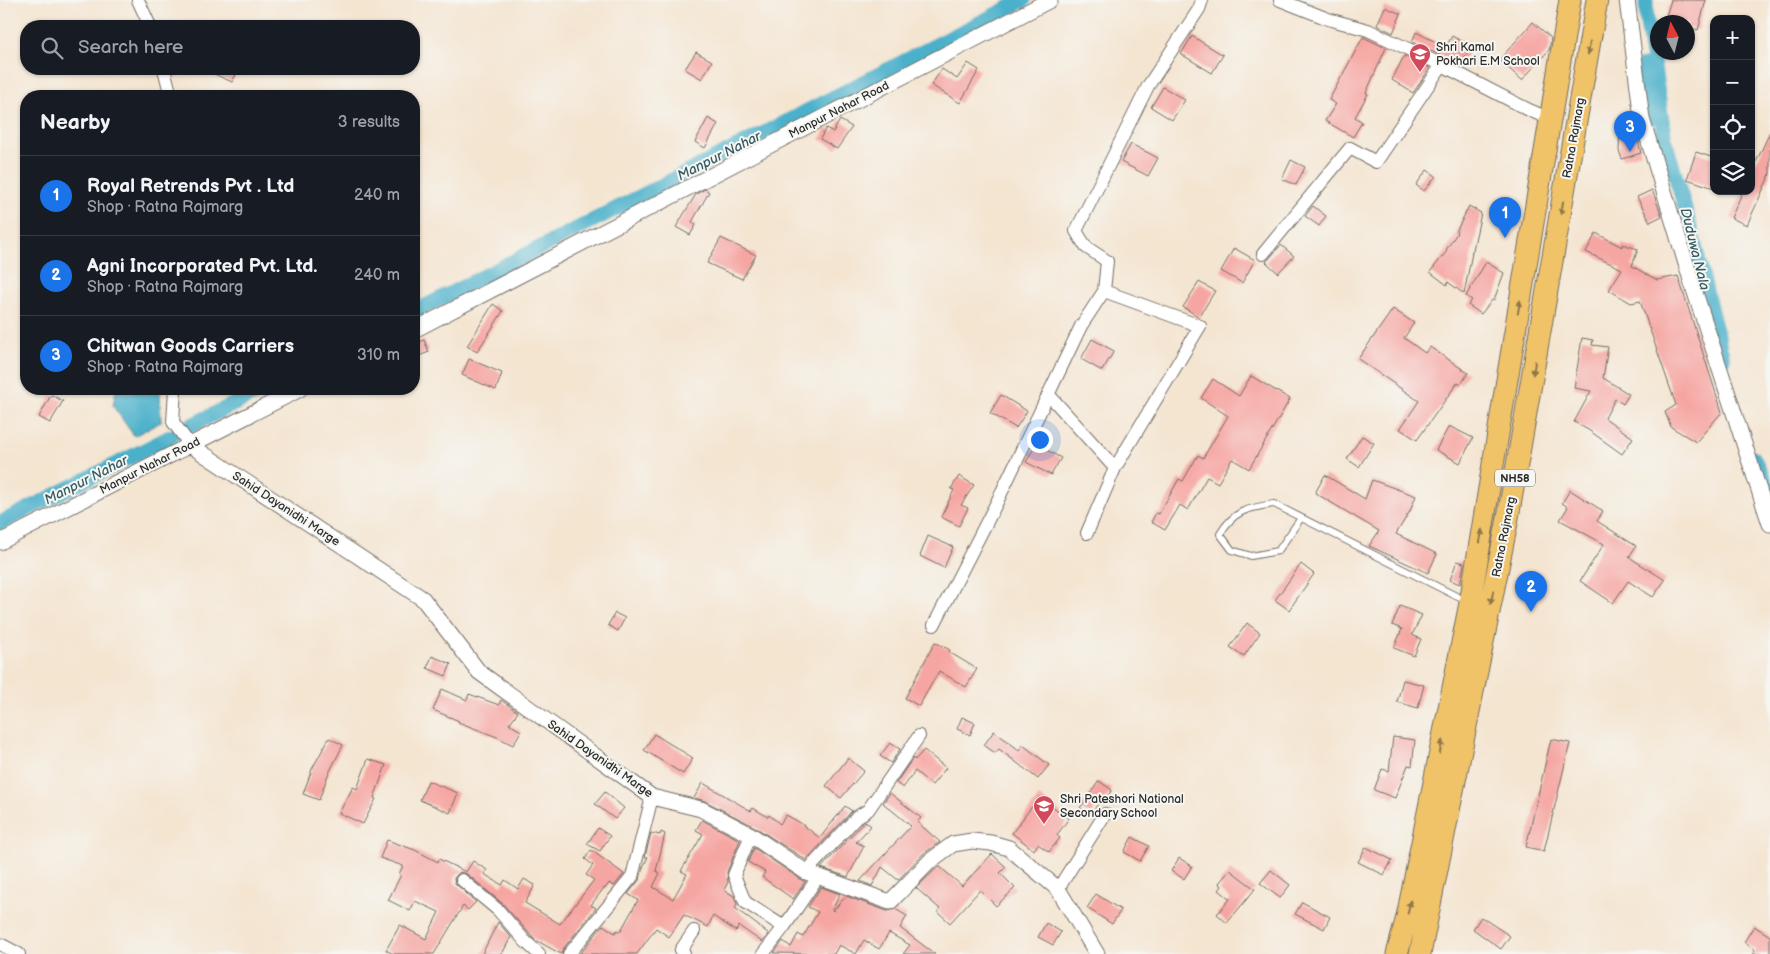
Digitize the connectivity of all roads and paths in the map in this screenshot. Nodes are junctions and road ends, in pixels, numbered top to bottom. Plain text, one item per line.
1 (138, 0) edge
2 (1050, 0) edge
3 (1202, 0) edge
4 (1280, 0) edge
5 (1570, 0) edge
6 (1597, 0) edge
7 (1627, 0) edge
8 (147, 20) edge
9 (1442, 65) junction
10 (166, 75) edge
11 (169, 90) edge
12 (1550, 119) junction
13 (1263, 254) dead end
14 (1104, 291) junction
15 (420, 327) edge
16 (1049, 394) junction
17 (174, 395) edge
18 (288, 395) edge
19 (190, 445) junction
20 (1115, 468) junction
21 (1300, 518) junction
22 (1770, 524) edge
23 (1087, 533) dead end
24 (0, 542) edge
25 (1470, 603) junction
26 (934, 625) dead end
27 (920, 736) dead end
28 (652, 797) junction
29 (1105, 814) dead end
30 (751, 835) junction
31 (812, 874) junction
32 (462, 880) dead end
33 (1058, 889) junction
34 (784, 927) junction
35 (694, 931) dead end
36 (0, 944) edge
37 (19, 954) edge
38 (538, 954) edge
39 (569, 954) edge
40 (684, 954) edge
41 (763, 954) edge
42 (1097, 954) edge
43 (1397, 954) edge
44 (1420, 954) edge

1 - 8 street
2 - 15 street, Manpur Nahar Road
3 - 14 street
4 - 9 street
5 - 12 highway, Ratna Rajmarg / NH58
6 -> 44 highway, Ratna Rajmarg / NH58
7 - 22 street
9 - 12 street
9 - 13 street
10 - 11 street
25 -> 12 highway, Ratna Rajmarg / NH58
14 - 16 street
14 - 20 street
16 - 20 street
16 - 26 street
17 - 19 street
18 - 19 street, Manpur Nahar Road
19 - 24 street, Manpur Nahar Road
19 - 28 street, Sahid Dayanidhi Marge
20 - 23 street
21 - 21 lane
21 - 25 lane
43 -> 25 highway, Ratna Rajmarg / NH58
27 - 31 street
28 - 30 street, Sahid Dayanidhi Marge
28 - 39 street
29 - 33 street
30 - 31 street, Sahid Dayanidhi Marge
30 - 34 street
31 - 33 street, Sahid Dayanidhi Marge
31 - 34 street
32 - 38 street
33 - 42 street, Sahid Dayanidhi Marge
34 - 41 street
35 - 40 street
36 - 37 street

